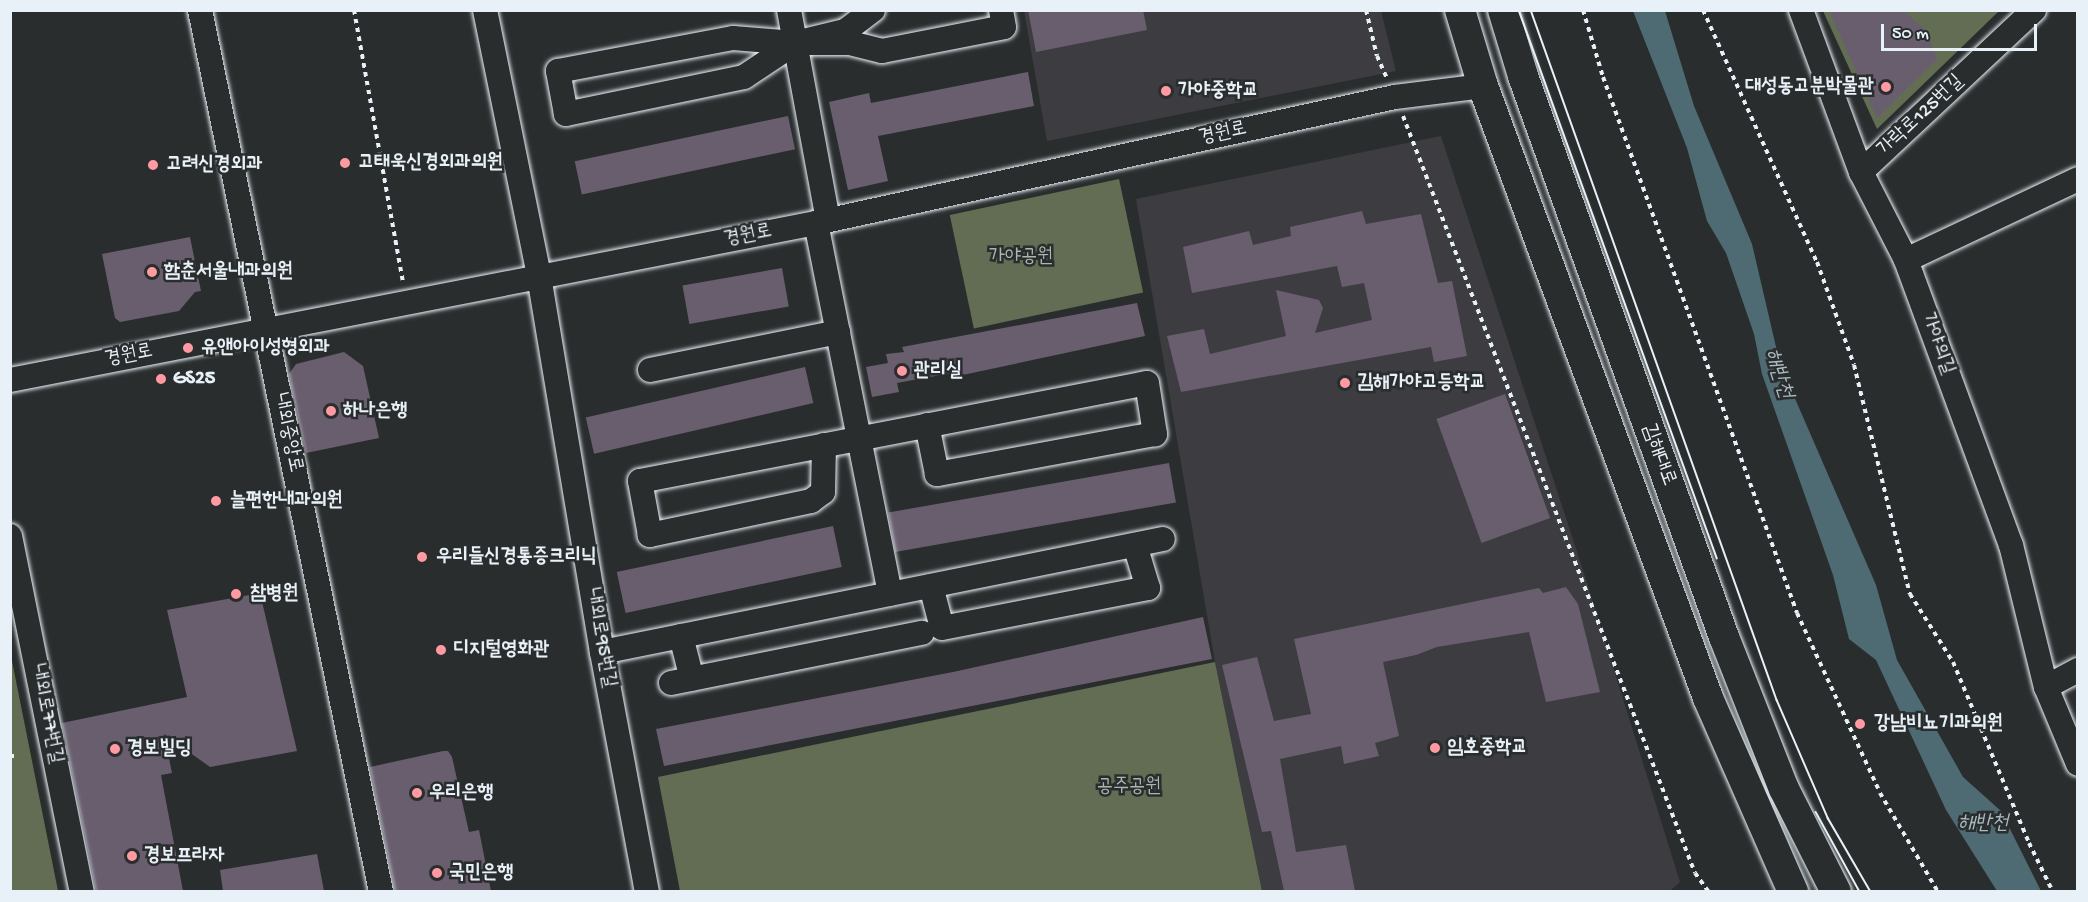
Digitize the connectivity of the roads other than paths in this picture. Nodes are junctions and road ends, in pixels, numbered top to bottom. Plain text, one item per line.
1 (200, 10) edge
2 (485, 10) edge
3 (789, 10) edge
4 (873, 10) edge
5 (1001, 10) edge
6 (1460, 10) edge
7 (1503, 10) edge
8 (1801, 10) edge
9 (2034, 10) edge
10 (795, 43) junction
11 (1483, 86) junction
12 (1861, 172) junction
13 (2078, 179) edge
14 (822, 221) junction
15 (1906, 260) junction
16 (538, 276) junction
17 (266, 330) junction
18 (838, 332) junction
19 (650, 370) dead end
20 (10, 380) edge
21 (927, 425) junction
22 (859, 438) junction
23 (824, 446) junction
24 (10, 536) edge
25 (1163, 539) dead end
26 (1135, 545) junction
27 (931, 586) junction
28 (890, 594) junction
29 (922, 633) dead end
30 (681, 636) junction
31 (602, 652) junction
32 (2078, 670) edge
33 (2046, 687) junction
34 (2078, 764) edge
35 (82, 891) edge
36 (381, 891) edge
37 (647, 891) edge
38 (1793, 891) edge
39 (1836, 891) edge

1 - 17 street, 내외중앙로
2 - 16 street, 내외로95번길
3 - 10 street
4 - 10 street
5 - 10 street
6 - 11 main road, 김해대로
7 - 39 main road, 김해대로
8 - 12 street, 가야의길
9 - 12 street, 가락로125번길
10 - 10 street
10 - 14 street
11 - 14 street, 경원로
11 - 38 main road, 김해대로
12 - 15 street, 가야의길
13 - 15 street
14 - 16 street, 경원로
14 - 18 street
15 - 33 street, 가야의길
16 - 17 street, 경원로
16 - 31 street, 내외로95번길
17 - 20 street, 경원로
17 - 36 street, 내외중앙로
18 - 19 street
18 - 22 street
21 - 21 street
21 - 22 street
22 - 23 street
22 - 28 street
23 - 23 street
24 - 35 street, 내외로77번길
25 - 26 street
26 - 27 street
26 - 27 street
27 - 28 street
28 - 30 street
29 - 30 street
30 - 31 street
31 - 37 street, 내외로95번길
32 - 33 street
33 - 34 street, 가야의길

